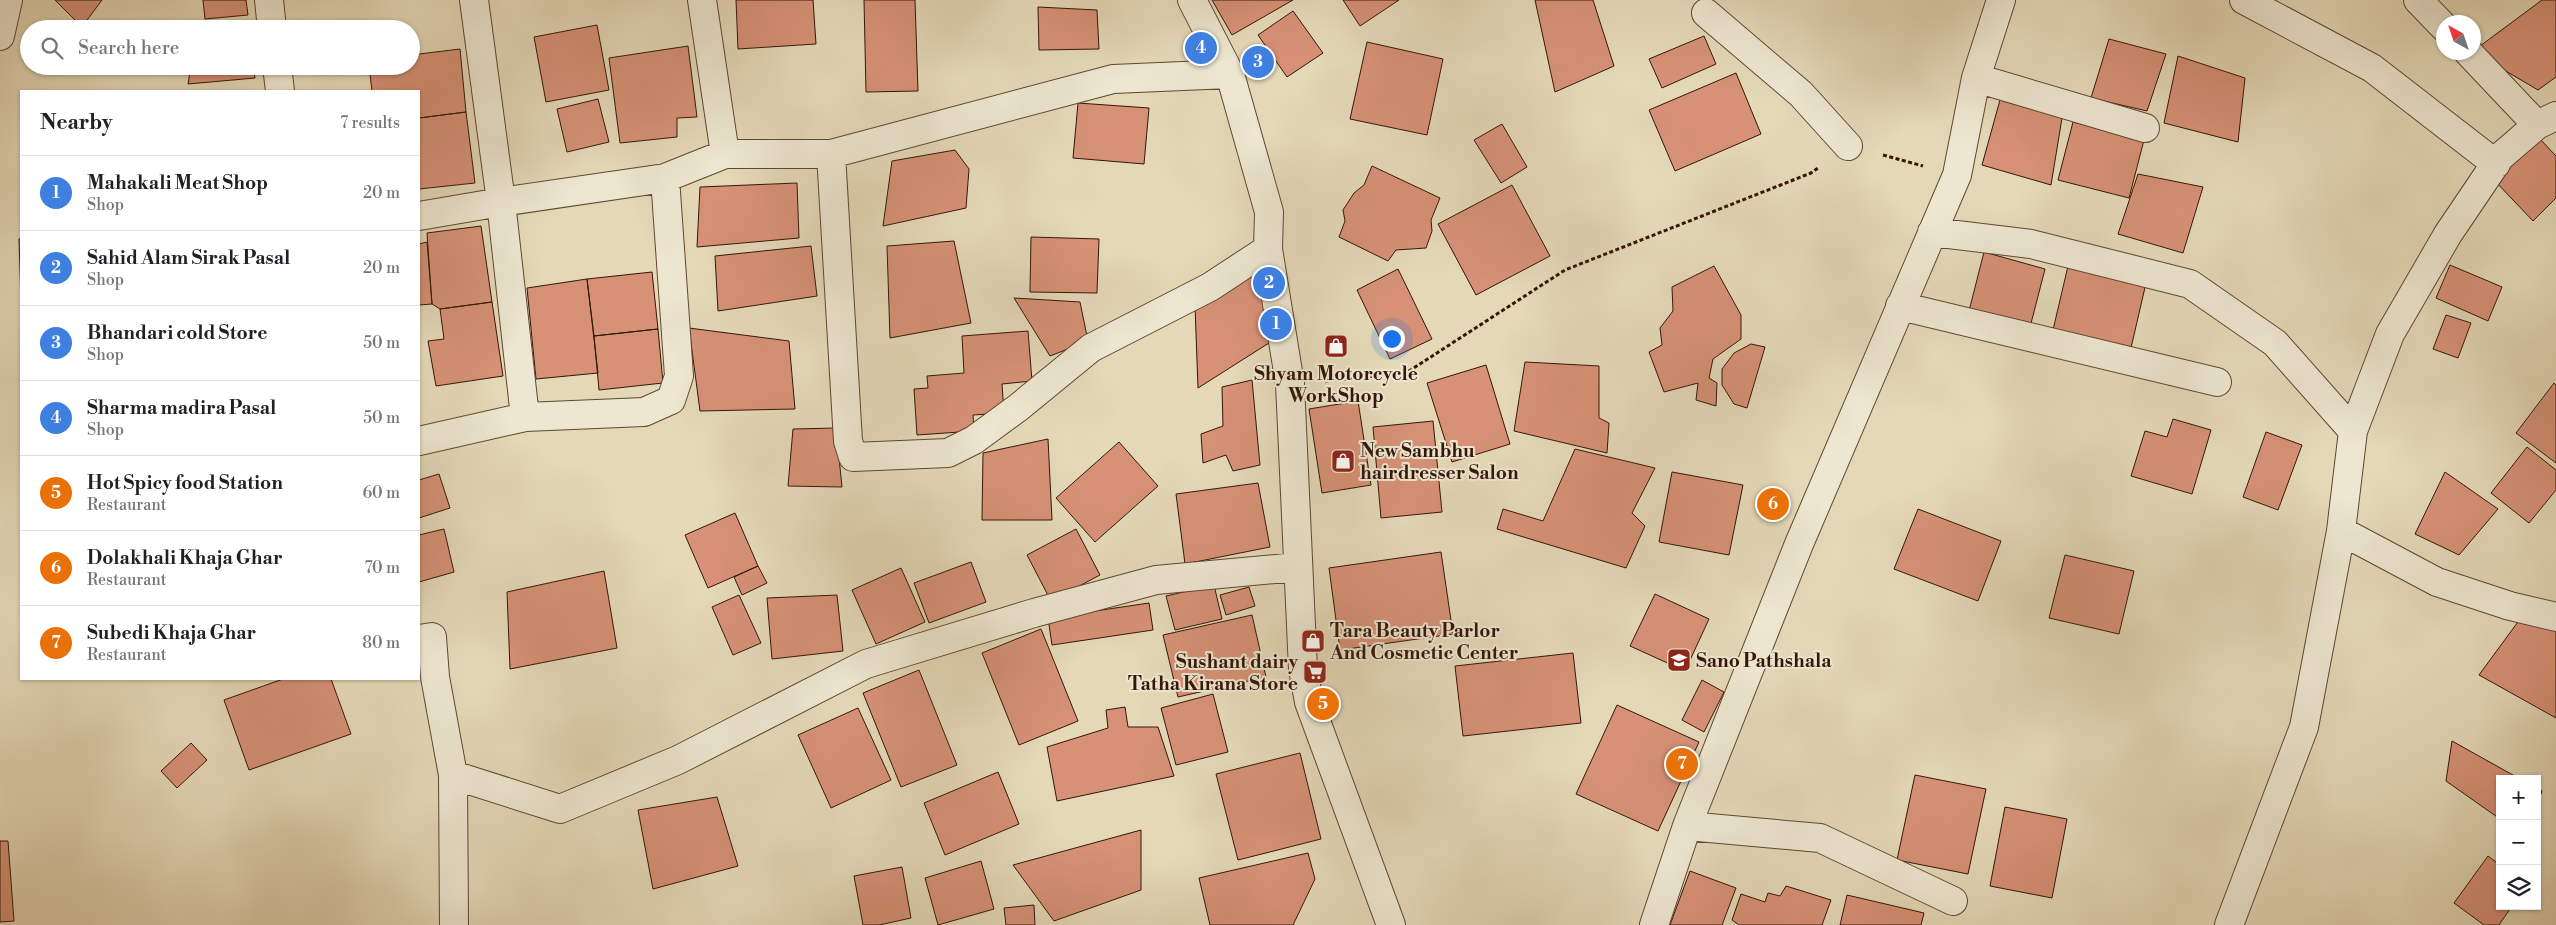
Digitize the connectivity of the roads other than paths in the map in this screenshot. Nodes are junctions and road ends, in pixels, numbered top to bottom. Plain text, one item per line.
1 (8, 0) edge
2 (269, 0) edge
3 (474, 0) edge
4 (702, 0) edge
5 (1192, 0) edge
6 (2001, 0) edge
7 (2244, 0) edge
8 (2418, 0) edge
9 (1706, 13) dead end
10 (2436, 19) edge
11 (271, 20) edge
12 (0, 36) edge
13 (2477, 60) edge
14 (1230, 74) junction
15 (278, 75) edge
16 (1976, 78) junction
17 (280, 90) edge
18 (2547, 121) edge
19 (2145, 128) dead end
20 (1848, 146) road end
21 (725, 154) junction
22 (831, 154) junction
23 (2496, 164) junction
24 (665, 178) junction
25 (501, 202) junction
26 (420, 216) edge
27 (1932, 232) junction
28 (1268, 249) junction
29 (1900, 306) junction
30 (2217, 382) dead end
31 (525, 417) junction
32 (2353, 431) junction
33 (420, 441) edge
34 (2340, 531) junction
35 (1297, 567) junction
36 (2556, 616) edge
37 (420, 639) edge
38 (453, 775) junction
39 (1687, 826) junction
40 (1953, 902) dead end
41 (454, 925) edge
42 (1391, 925) edge
43 (1654, 925) edge
44 (2230, 925) edge

1 - 12 street
2 - 11 street
3 - 25 street
4 - 21 street
5 - 14 street
6 - 16 street
7 - 23 street
8 - 10 street
9 - 20 street
13 - 18 street
14 - 22 street
14 - 28 street
15 - 17 street
16 - 19 street
16 - 27 street
18 - 23 street
21 - 22 street
21 - 24 street
22 - 28 street
23 - 32 street
24 - 25 street
24 - 31 street
25 - 26 street
25 - 31 street
27 - 29 street
27 - 32 street
28 - 35 street
29 - 30 street
29 - 39 street
31 - 33 street
32 - 34 street
34 - 36 street
34 - 44 street
35 - 38 street
35 - 42 street
37 - 38 street
38 - 41 street
39 - 40 street
39 - 43 street

